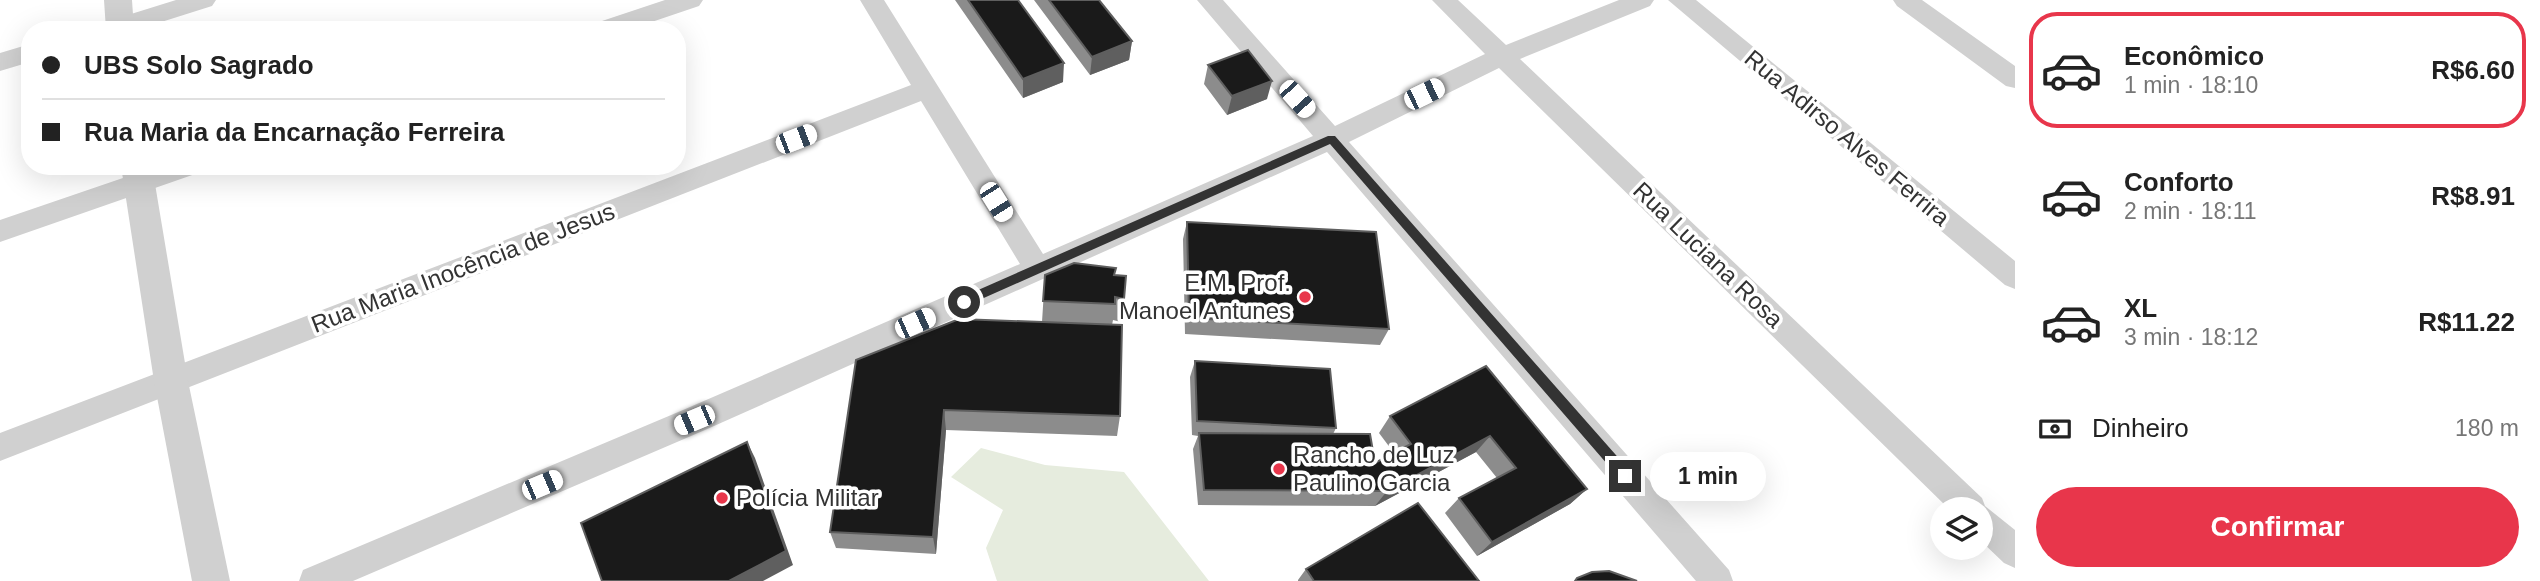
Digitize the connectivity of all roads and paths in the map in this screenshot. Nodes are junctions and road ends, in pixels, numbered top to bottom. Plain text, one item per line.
1 (204, 0) edge
2 (691, 0) edge
3 (872, 0) edge
4 (1209, 0) edge
5 (1444, 0) edge
6 (1642, 0) edge
7 (1680, 0) edge
8 (1905, 0) edge
9 (116, 21) edge
10 (628, 21) edge
11 (21, 56) edge
12 (1503, 56) junction
13 (0, 62) edge
14 (2015, 79) edge
15 (926, 89) junction
16 (1332, 139) junction
17 (137, 175) edge
18 (0, 231) edge
19 (1038, 269) junction
20 (2015, 277) edge
21 (171, 381) junction
22 (0, 447) edge
23 (1959, 497) edge
24 (1993, 531) edge
25 (2015, 552) edge
26 (211, 581) edge
27 (315, 581) edge
28 (1717, 581) edge

1 - 9 street
2 - 10 street
3 - 15 street
4 - 16 street
5 - 12 street, Rua Luciana Rosa
6 - 12 street
7 - 20 street, Rua Adirso Alves Ferrira
8 - 14 street
11 - 13 street
12 - 16 street
12 - 23 street, Rua Luciana Rosa
15 - 19 street
15 - 21 street, Rua Maria Inocência de Jesus
16 - 19 street
16 - 28 street
17 - 18 street
17 - 21 street
19 - 27 street
21 - 22 street, Rua Maria Inocência de Jesus
21 - 26 street
24 - 25 street

